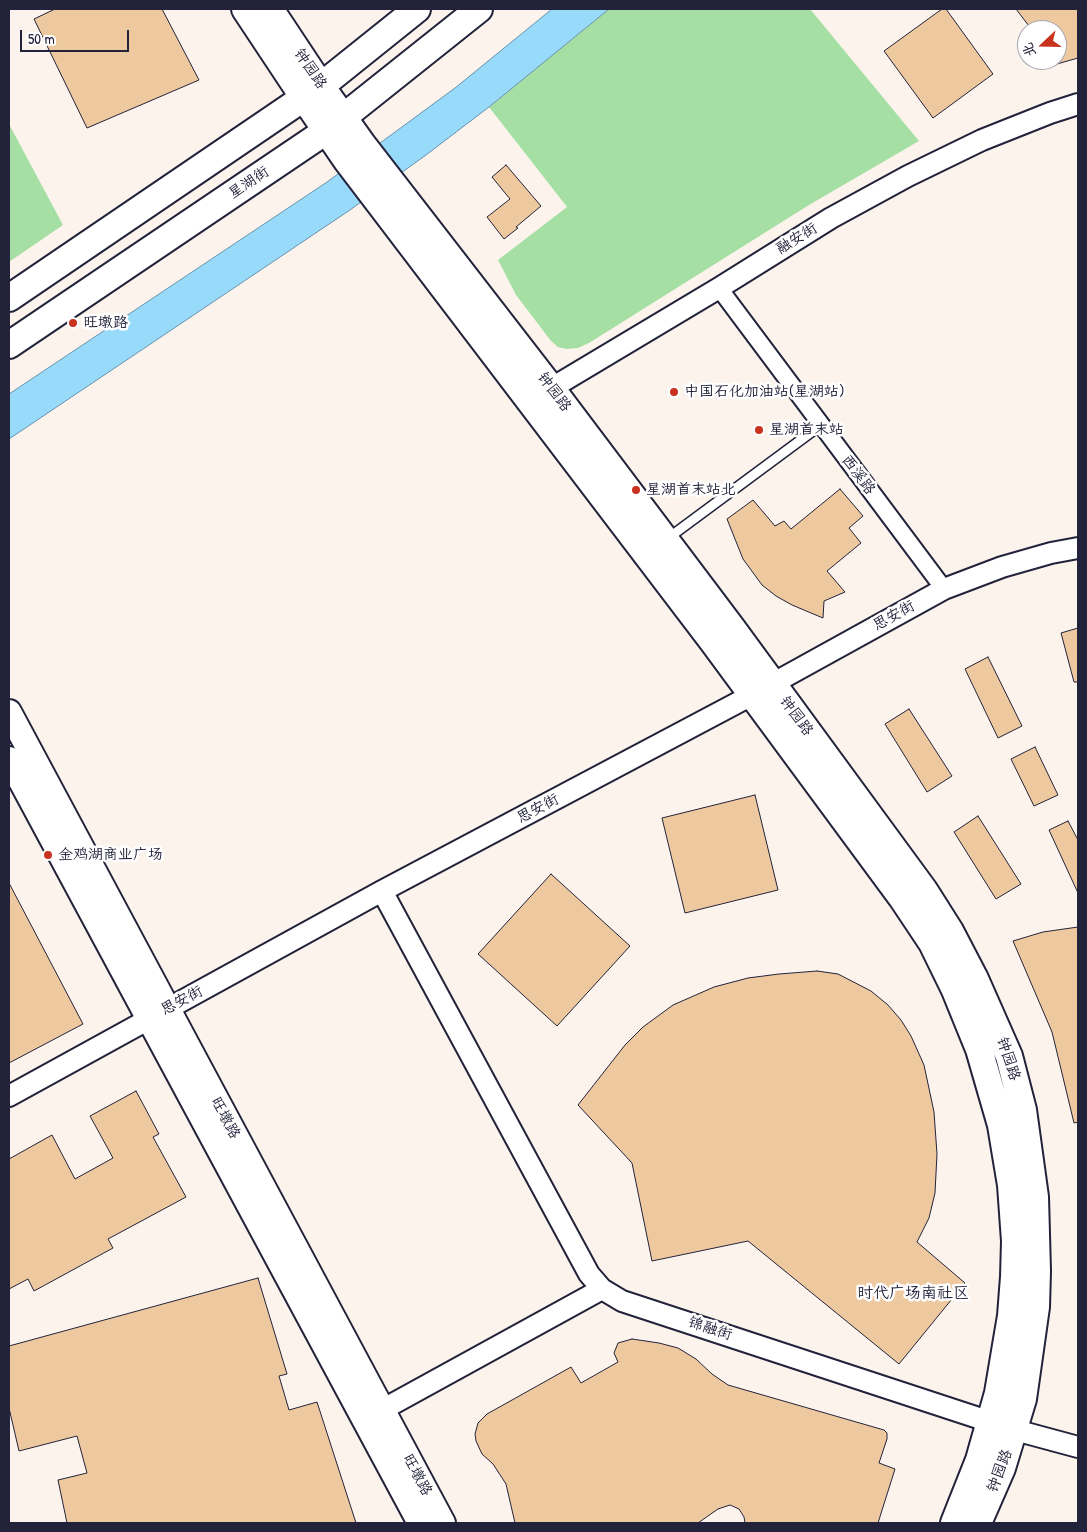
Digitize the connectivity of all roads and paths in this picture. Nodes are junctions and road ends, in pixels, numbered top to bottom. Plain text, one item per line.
1 (244, 9) edge
2 (270, 9) edge
3 (417, 9) edge
4 (479, 9) edge
5 (312, 92) junction
6 (1078, 104) edge
7 (335, 124) junction
8 (719, 288) junction
9 (9, 298) edge
10 (9, 345) edge
11 (540, 394) junction
12 (821, 425) junction
13 (666, 540) junction
14 (1078, 548) edge
15 (944, 590) junction
16 (762, 689) junction
17 (9, 712) edge
18 (10, 766) edge
19 (382, 891) junction
20 (158, 1014) junction
21 (9, 1096) edge
22 (602, 1290) junction
23 (373, 1414) junction
24 (1003, 1426) junction
25 (1078, 1447) edge
26 (420, 1523) edge
27 (443, 1523) edge
28 (954, 1523) edge
29 (978, 1523) edge

1 - 5 main road, 钟园路
2 - 5 main road, 钟园路
3 - 5 main road
4 - 7 main road, 星湖街
5 - 7 main road, 钟园路
5 - 9 main road
6 - 8 street, 融安街
7 - 10 main road, 星湖街
7 - 11 main road, 钟园路
8 - 11 street, 融安街
8 - 12 street, 西溪路
11 - 13 main road, 钟园路
11 - 16 main road, 钟园路
12 - 13 lane
12 - 15 street, 西溪路
13 - 16 main road, 钟园路
14 - 15 street, 思安街
15 - 16 street, 思安街
16 - 19 street, 思安街
16 - 24 main road, 钟园路
17 - 20 main road, 旺墩路
18 - 20 main road, 旺墩路
19 - 20 street, 思安街
19 - 22 street
20 - 21 street, 思安街
20 - 23 main road, 旺墩路
22 - 23 street
22 - 24 street, 锦融街
23 - 26 main road, 旺墩路
23 - 27 main road, 旺墩路
24 - 25 street, 锦融街
24 - 28 main road, 钟园路
24 - 29 main road, 钟园路

